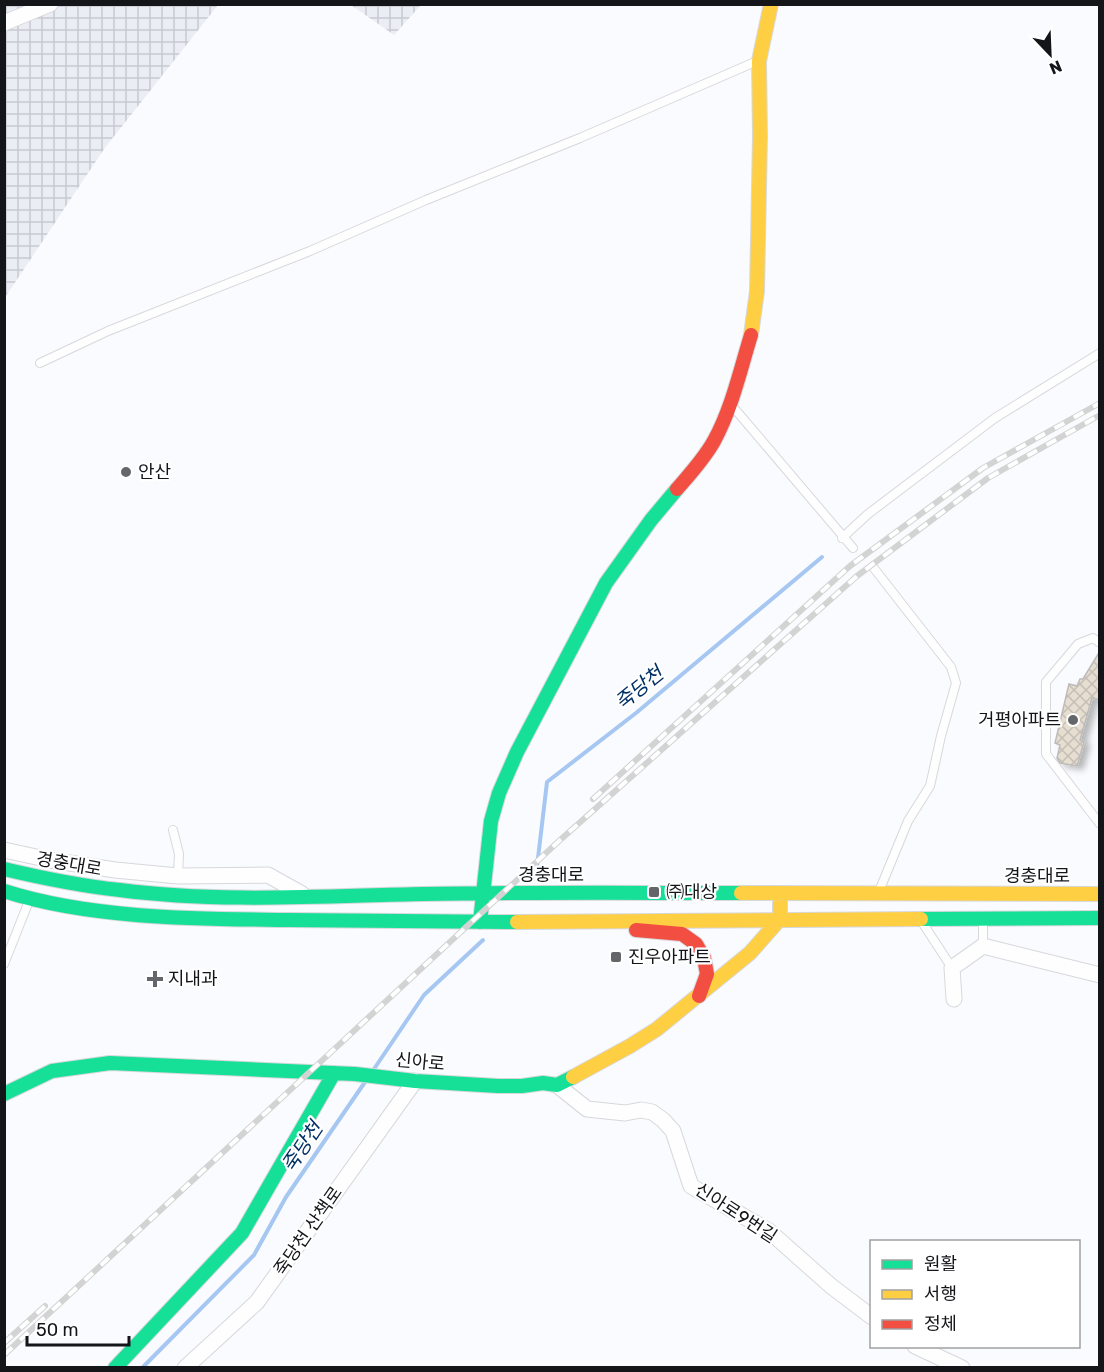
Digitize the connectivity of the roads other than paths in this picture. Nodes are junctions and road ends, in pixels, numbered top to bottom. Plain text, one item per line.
1 (50, 4) edge
2 (771, 4) edge
3 (4, 23) edge
4 (759, 61) junction
5 (1100, 353) edge
6 (40, 363) dead end
7 (731, 404) junction
8 (843, 538) junction
9 (853, 548) dead end
10 (873, 567) dead end
11 (1100, 643) edge
12 (1100, 824) edge
13 (173, 830) dead end
14 (4, 850) edge
15 (42, 858) junction
16 (4, 869) edge
17 (178, 876) junction
18 (37, 878) junction
19 (4, 891) edge
20 (483, 893) junction
21 (780, 893) junction
22 (878, 894) junction
23 (1100, 894) edge
24 (305, 896) junction
25 (29, 899) junction
26 (1100, 918) edge
27 (780, 919) junction
28 (920, 919) junction
29 (983, 920) junction
30 (606, 921) junction
31 (480, 922) junction
32 (983, 946) junction
33 (4, 964) edge
34 (952, 968) junction
35 (1100, 975) edge
36 (699, 996) junction
37 (954, 999) dead end
38 (334, 1073) junction
39 (415, 1081) junction
40 (557, 1085) junction
41 (4, 1094) edge
42 (870, 1315) edge
43 (917, 1348) edge
44 (115, 1368) edge
45 (186, 1368) edge
46 (962, 1368) edge

1 - 3 street
2 - 4 street
4 - 6 lane
4 - 7 street
5 - 8 lane
7 - 8 lane
7 - 20 street
8 - 9 lane
10 - 22 lane
11 - 12 lane
13 - 17 lane
14 - 15 street
15 - 17 street
15 - 18 street
16 - 18 street, 경충대로
17 - 24 street
18 - 24 street, 경충대로
18 - 25 street
19 - 25 street
20 - 21 street, 경충대로
20 - 24 street, 경충대로
20 - 31 street
21 - 22 street, 경충대로
21 - 27 street
22 - 23 street, 경충대로
25 - 31 street
25 - 33 lane
26 - 29 street
27 - 28 street
27 - 30 street
27 - 36 street, 신아로
28 - 29 street
28 - 34 lane
29 - 32 lane
30 - 31 street
30 - 36 street
32 - 34 street
32 - 35 street
34 - 37 street
36 - 40 street, 신아로
38 - 39 street, 신아로
38 - 41 street, 신아로
38 - 44 street
39 - 40 street, 신아로
39 - 45 street, 죽당천 산책로
40 - 42 street, 신아로9번길
43 - 46 street

